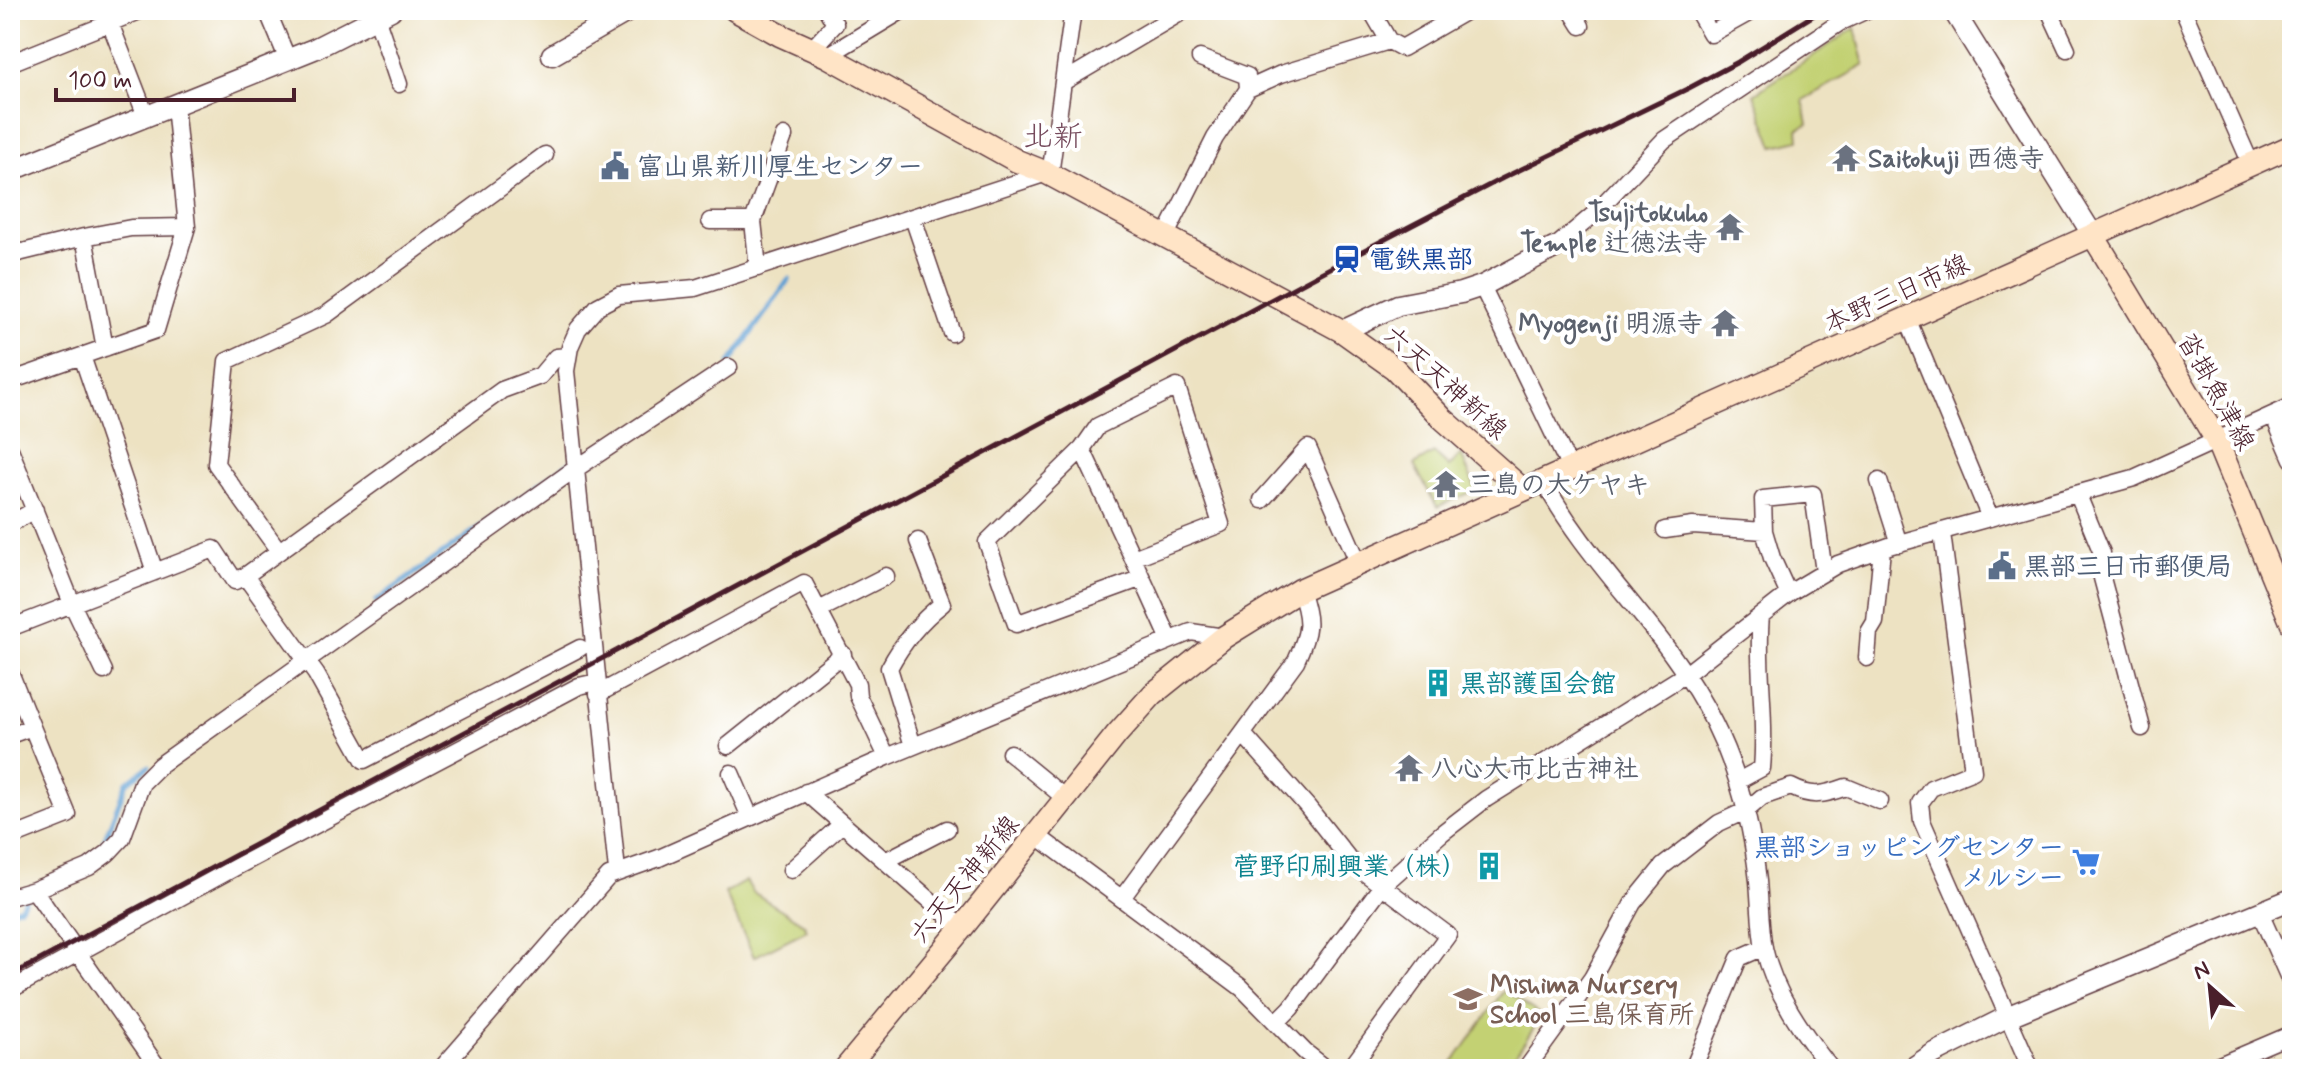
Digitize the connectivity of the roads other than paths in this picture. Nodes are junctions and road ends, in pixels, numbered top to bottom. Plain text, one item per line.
1 (142, 10) edge
2 (267, 10) edge
3 (630, 10) edge
4 (736, 10) edge
5 (827, 10) edge
6 (903, 10) edge
7 (1073, 10) edge
8 (1185, 10) edge
9 (1371, 10) edge
10 (1468, 10) edge
11 (1571, 10) edge
12 (1697, 10) edge
13 (1754, 10) edge
14 (1867, 10) edge
15 (1953, 10) edge
16 (2049, 10) edge
17 (2183, 10) edge
18 (384, 15) edge
19 (108, 16) edge
20 (1581, 26) dead end
21 (1389, 41) junction
22 (2067, 49) dead end
23 (820, 53) junction
24 (552, 55) dead end
25 (1200, 58) dead end
26 (288, 60) junction
27 (10, 63) edge
28 (1063, 82) junction
29 (399, 84) dead end
30 (1248, 89) junction
31 (175, 105) junction
32 (146, 116) junction
33 (784, 136) dead end
34 (2292, 146) edge
35 (545, 155) dead end
36 (2251, 164) junction
37 (10, 171) edge
38 (1047, 173) junction
39 (913, 218) junction
40 (710, 221) dead end
41 (753, 221) junction
42 (187, 227) junction
43 (84, 237) junction
44 (1165, 237) junction
45 (2094, 237) junction
46 (1554, 248) joint
47 (10, 255) edge
48 (758, 268) junction
49 (1482, 286) junction
50 (1907, 318) junction
51 (1342, 331) junction
52 (952, 333) dead end
53 (105, 348) junction
54 (82, 356) junction
55 (568, 356) junction
56 (729, 367) dead end
57 (10, 381) edge
58 (2292, 406) edge
59 (2273, 415) junction
60 (2216, 439) junction
61 (10, 449) edge
62 (1082, 449) junction
63 (2292, 459) edge
64 (1570, 468) junction
65 (576, 471) junction
66 (1879, 481) dead end
67 (1532, 485) junction
68 (2078, 495) junction
69 (1262, 500) dead end
70 (35, 510) junction
71 (1990, 518) junction
72 (10, 524) edge
73 (1665, 530) dead end
74 (1764, 531) junction
75 (1942, 533) junction
76 (918, 541) dead end
77 (1899, 544) junction
78 (1882, 549) junction
79 (279, 551) junction
80 (1133, 558) junction
81 (1359, 564) junction
82 (155, 572) junction
83 (1824, 572) junction
84 (245, 576) junction
85 (886, 576) dead end
86 (1142, 578) junction
87 (1300, 590) junction
88 (1788, 593) junction
89 (73, 606) junction
90 (819, 610) junction
91 (1761, 616) junction
92 (2292, 624) edge
93 (10, 628) edge
94 (1224, 637) junction
95 (1170, 640) junction
96 (580, 648) dead end
97 (843, 654) junction
98 (1867, 658) dead end
99 (307, 661) junction
100 (104, 671) dead end
101 (10, 672) edge
102 (1686, 674) junction
103 (598, 688) junction
104 (32, 727) junction
105 (2142, 728) dead end
106 (1243, 734) junction
107 (10, 735) edge
108 (728, 746) dead end
109 (913, 746) junction
110 (1010, 753) dead end
111 (887, 757) junction
112 (731, 773) dead end
113 (1738, 781) junction
114 (806, 792) junction
115 (1065, 798) junction
116 (1880, 801) dead end
117 (1747, 810) junction
118 (750, 817) junction
119 (842, 824) junction
120 (947, 829) dead end
121 (1036, 835) junction
122 (10, 838) edge
123 (885, 861) junction
124 (791, 870) dead end
125 (617, 871) junction
126 (1381, 887) junction
127 (34, 890) junction
128 (10, 897) edge
129 (1122, 898) junction
130 (2292, 899) edge
131 (2260, 913) junction
132 (962, 928) junction
133 (1764, 947) junction
134 (76, 953) junction
135 (2292, 985) edge
136 (10, 990) edge
137 (2009, 1016) junction
138 (1277, 1022) junction
139 (2292, 1034) edge
140 (159, 1069) edge
141 (441, 1069) edge
142 (845, 1069) edge
143 (1327, 1069) edge
144 (1350, 1069) edge
145 (1526, 1069) edge
146 (1693, 1069) edge
147 (1831, 1069) edge
148 (1911, 1069) edge
149 (2031, 1069) edge
150 (2210, 1069) edge

1 - 19 street
2 - 26 street
3 - 24 street
4 - 23 main road, 六天天神新線
5 - 23 street
6 - 23 street
7 - 28 street
8 - 28 street
9 - 21 street
10 - 21 street
11 - 20 street
12 - 13 street
14 - 46 street
15 - 45 street
16 - 22 street
17 - 36 street
18 - 26 street
18 - 29 street
19 - 27 street
19 - 32 street
21 - 30 street
23 - 38 main road, 六天天神新線
25 - 30 street
26 - 31 street
28 - 38 street
30 - 44 street
31 - 32 street
31 - 42 street
32 - 37 street
33 - 41 street
34 - 36 main road, 本野三日市線
35 - 79 street
36 - 45 main road, 本野三日市線
38 - 39 street
38 - 44 main road, 六天天神新線
39 - 48 street
39 - 52 street
40 - 41 street
41 - 48 street
42 - 43 street
42 - 53 street
43 - 47 street
43 - 53 street
44 - 51 main road, 六天天神新線
45 - 50 main road, 本野三日市線
45 - 60 main road, 沓掛魚津線
46 - 49 street
48 - 55 street
49 - 51 street
49 - 64 street
50 - 64 main road, 本野三日市線
50 - 71 street
51 - 67 main road, 六天天神新線
53 - 54 street
54 - 57 street
54 - 82 street
55 - 65 street
55 - 79 street
56 - 65 street
58 - 59 street
59 - 60 street
59 - 63 street
60 - 68 street
60 - 92 main road, 沓掛魚津線
61 - 70 street
62 - 80 street
62 - 80 street
62 - 86 street
64 - 67 main road, 本野三日市線
65 - 99 street
65 - 103 street
66 - 77 street
67 - 81 main road, 六天天神新線
67 - 102 street
68 - 71 street
68 - 105 street
69 - 81 street
70 - 72 street
70 - 89 street
71 - 75 street
73 - 74 street
74 - 83 street
74 - 88 street
75 - 77 street
75 - 137 street
76 - 109 street
77 - 78 street
78 - 83 street
78 - 98 street
79 - 84 street
80 - 86 street
81 - 87 main road, 六天天神新線
82 - 84 street
82 - 89 street
83 - 88 street
84 - 99 street
85 - 90 street
86 - 95 street
87 - 94 main road, 六天天神新線
87 - 106 street
88 - 91 street
89 - 93 street
89 - 100 street
90 - 97 street
90 - 103 street
91 - 102 street
91 - 113 street
94 - 95 street
94 - 115 main road, 六天天神新線
95 - 109 street
96 - 99 street
97 - 108 street
97 - 111 street
99 - 127 street
101 - 104 street
102 - 113 street
102 - 126 street
103 - 125 street
103 - 134 street
104 - 107 street
104 - 122 street
106 - 126 street
106 - 129 street
109 - 111 street
110 - 115 street
111 - 114 street
112 - 118 street
113 - 117 street
114 - 118 street
114 - 119 street
115 - 121 main road, 六天天神新線
116 - 117 street
117 - 133 street
117 - 145 street
118 - 125 street
119 - 123 street
119 - 124 street
120 - 123 street
121 - 129 street
121 - 132 main road, 六天天神新線
123 - 132 street
125 - 141 street
126 - 138 street
126 - 144 street
127 - 128 street
127 - 134 street
129 - 138 street
130 - 131 street
131 - 135 street
131 - 137 street
132 - 142 main road, 六天天神新線
133 - 146 street
133 - 147 street
134 - 136 street
134 - 140 street
137 - 148 street
137 - 149 street
138 - 143 street
139 - 150 street

